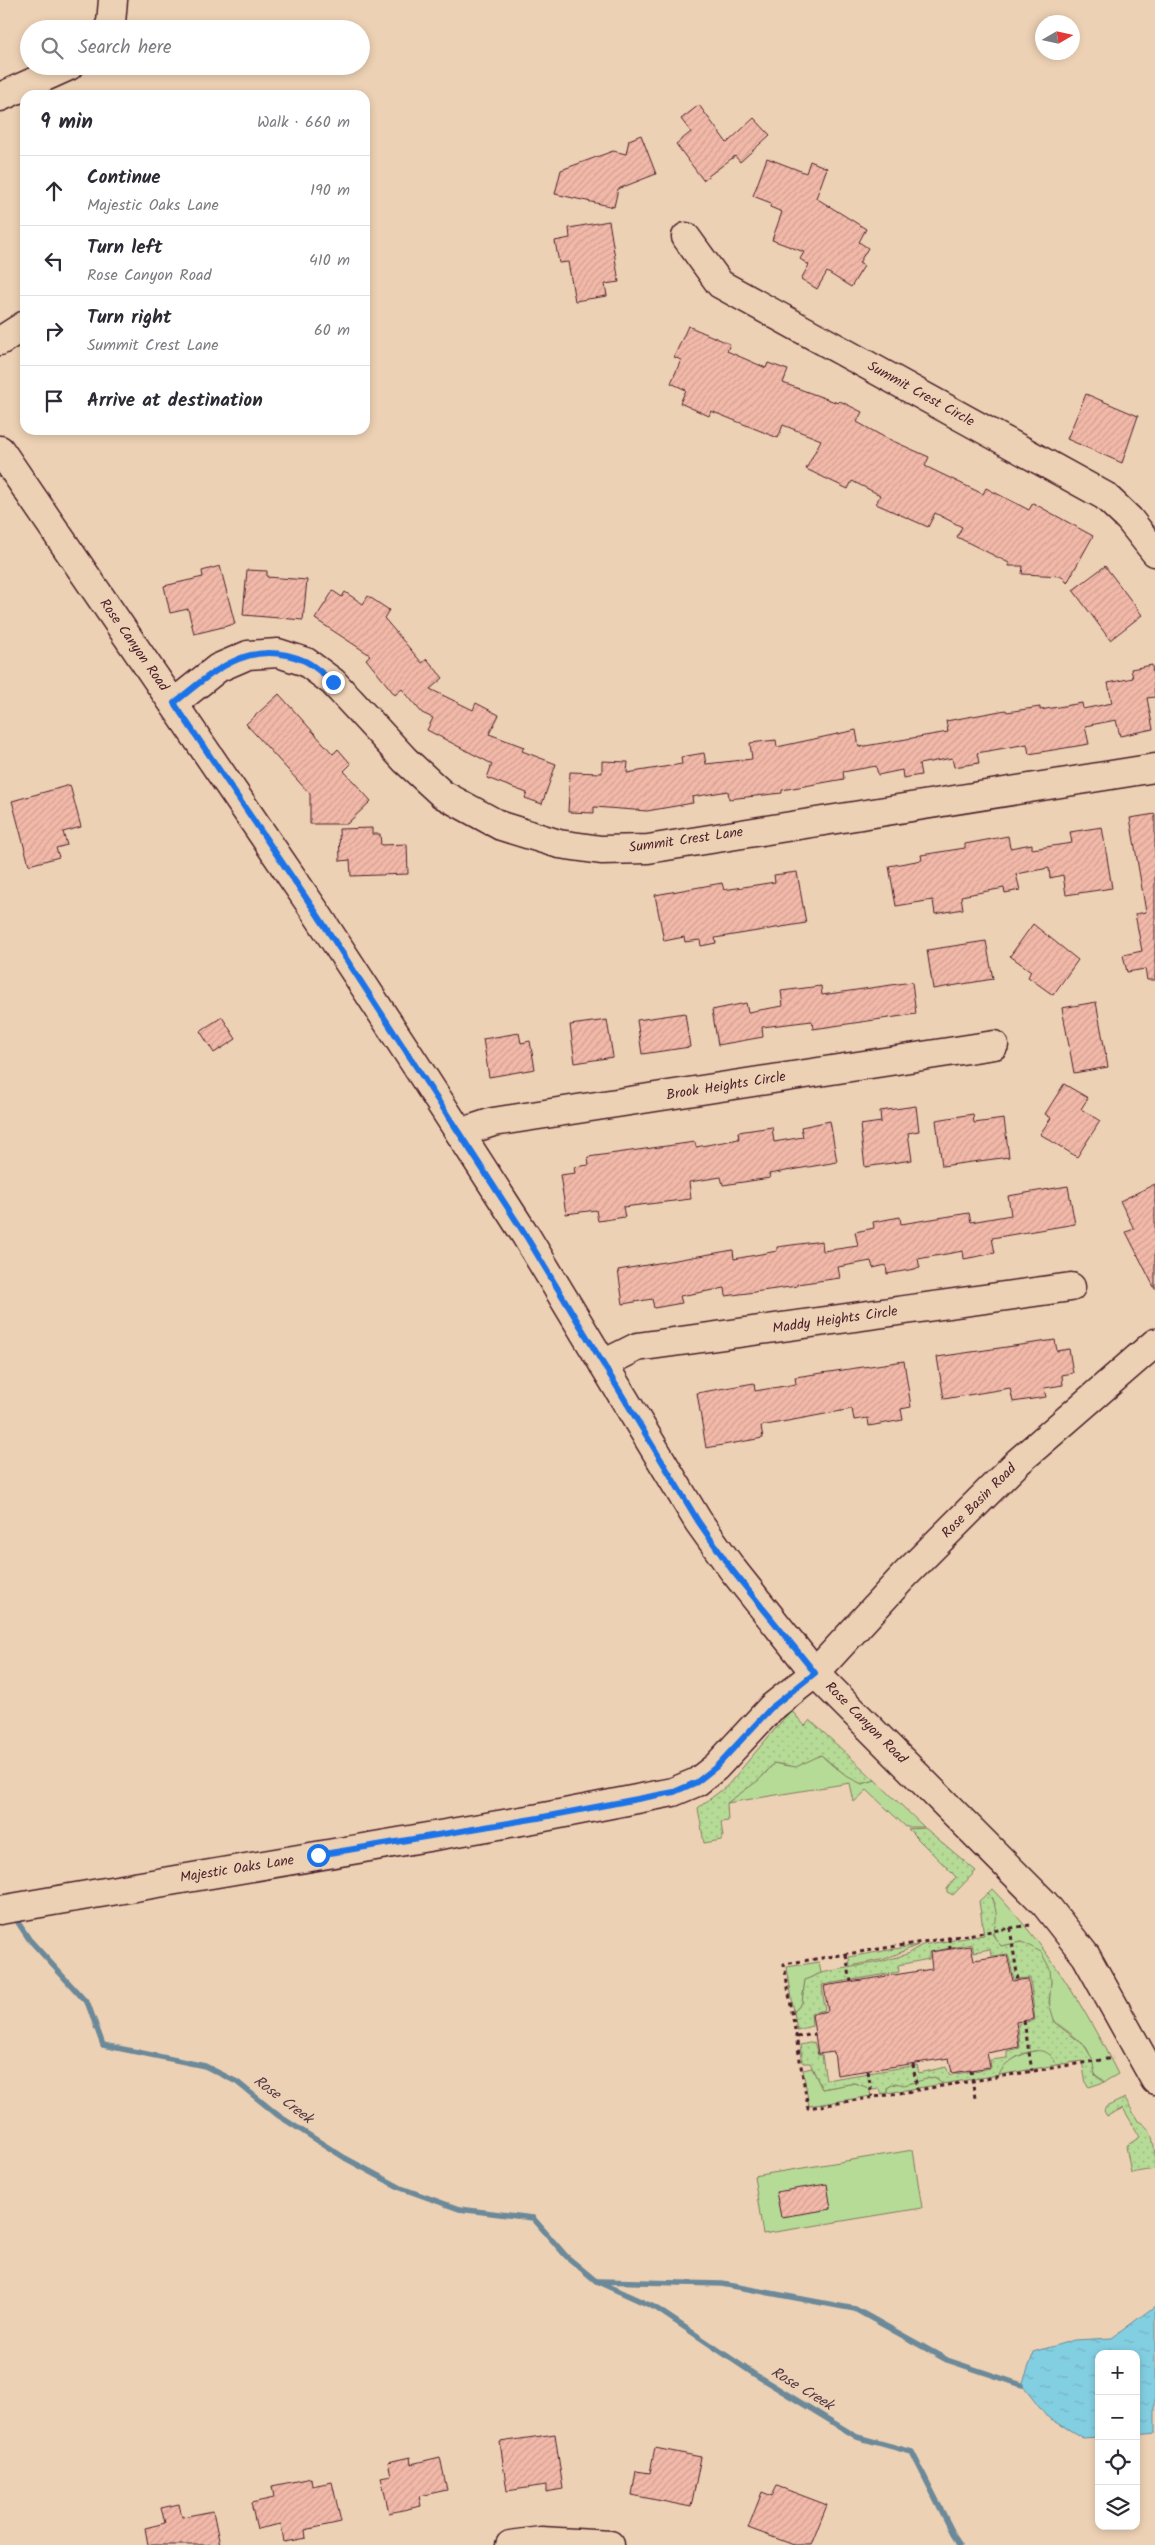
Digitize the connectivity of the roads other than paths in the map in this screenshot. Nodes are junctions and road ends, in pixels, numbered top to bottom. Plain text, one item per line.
1 (113, 0) edge
2 (111, 20) edge
3 (48, 75) edge
4 (0, 97) edge
5 (686, 237) dead end
6 (20, 328) edge
7 (0, 341) edge
8 (0, 450) edge
9 (1155, 552) edge
10 (174, 703) junction
11 (1155, 768) edge
12 (994, 1045) dead end
13 (460, 1133) junction
14 (1071, 1287) dead end
15 (1155, 1343) edge
16 (603, 1364) junction
17 (815, 1673) junction
18 (0, 1910) edge
19 (1155, 2080) edge
20 (510, 2545) edge
21 (610, 2545) edge

1 - 2 street
3 - 4 street
5 - 9 street, Summit Crest Circle
6 - 7 street
8 - 10 street, Rose Canyon Road
10 - 11 street, Summit Crest Lane
10 - 13 street, Rose Canyon Road
12 - 13 street, Brook Heights Circle
13 - 16 street, Rose Canyon Road
14 - 16 street, Maddy Heights Circle
15 - 17 street, Rose Basin Road
16 - 17 street, Rose Canyon Road
17 - 18 street, Majestic Oaks Lane
17 - 19 street, Rose Canyon Road
20 - 21 street

